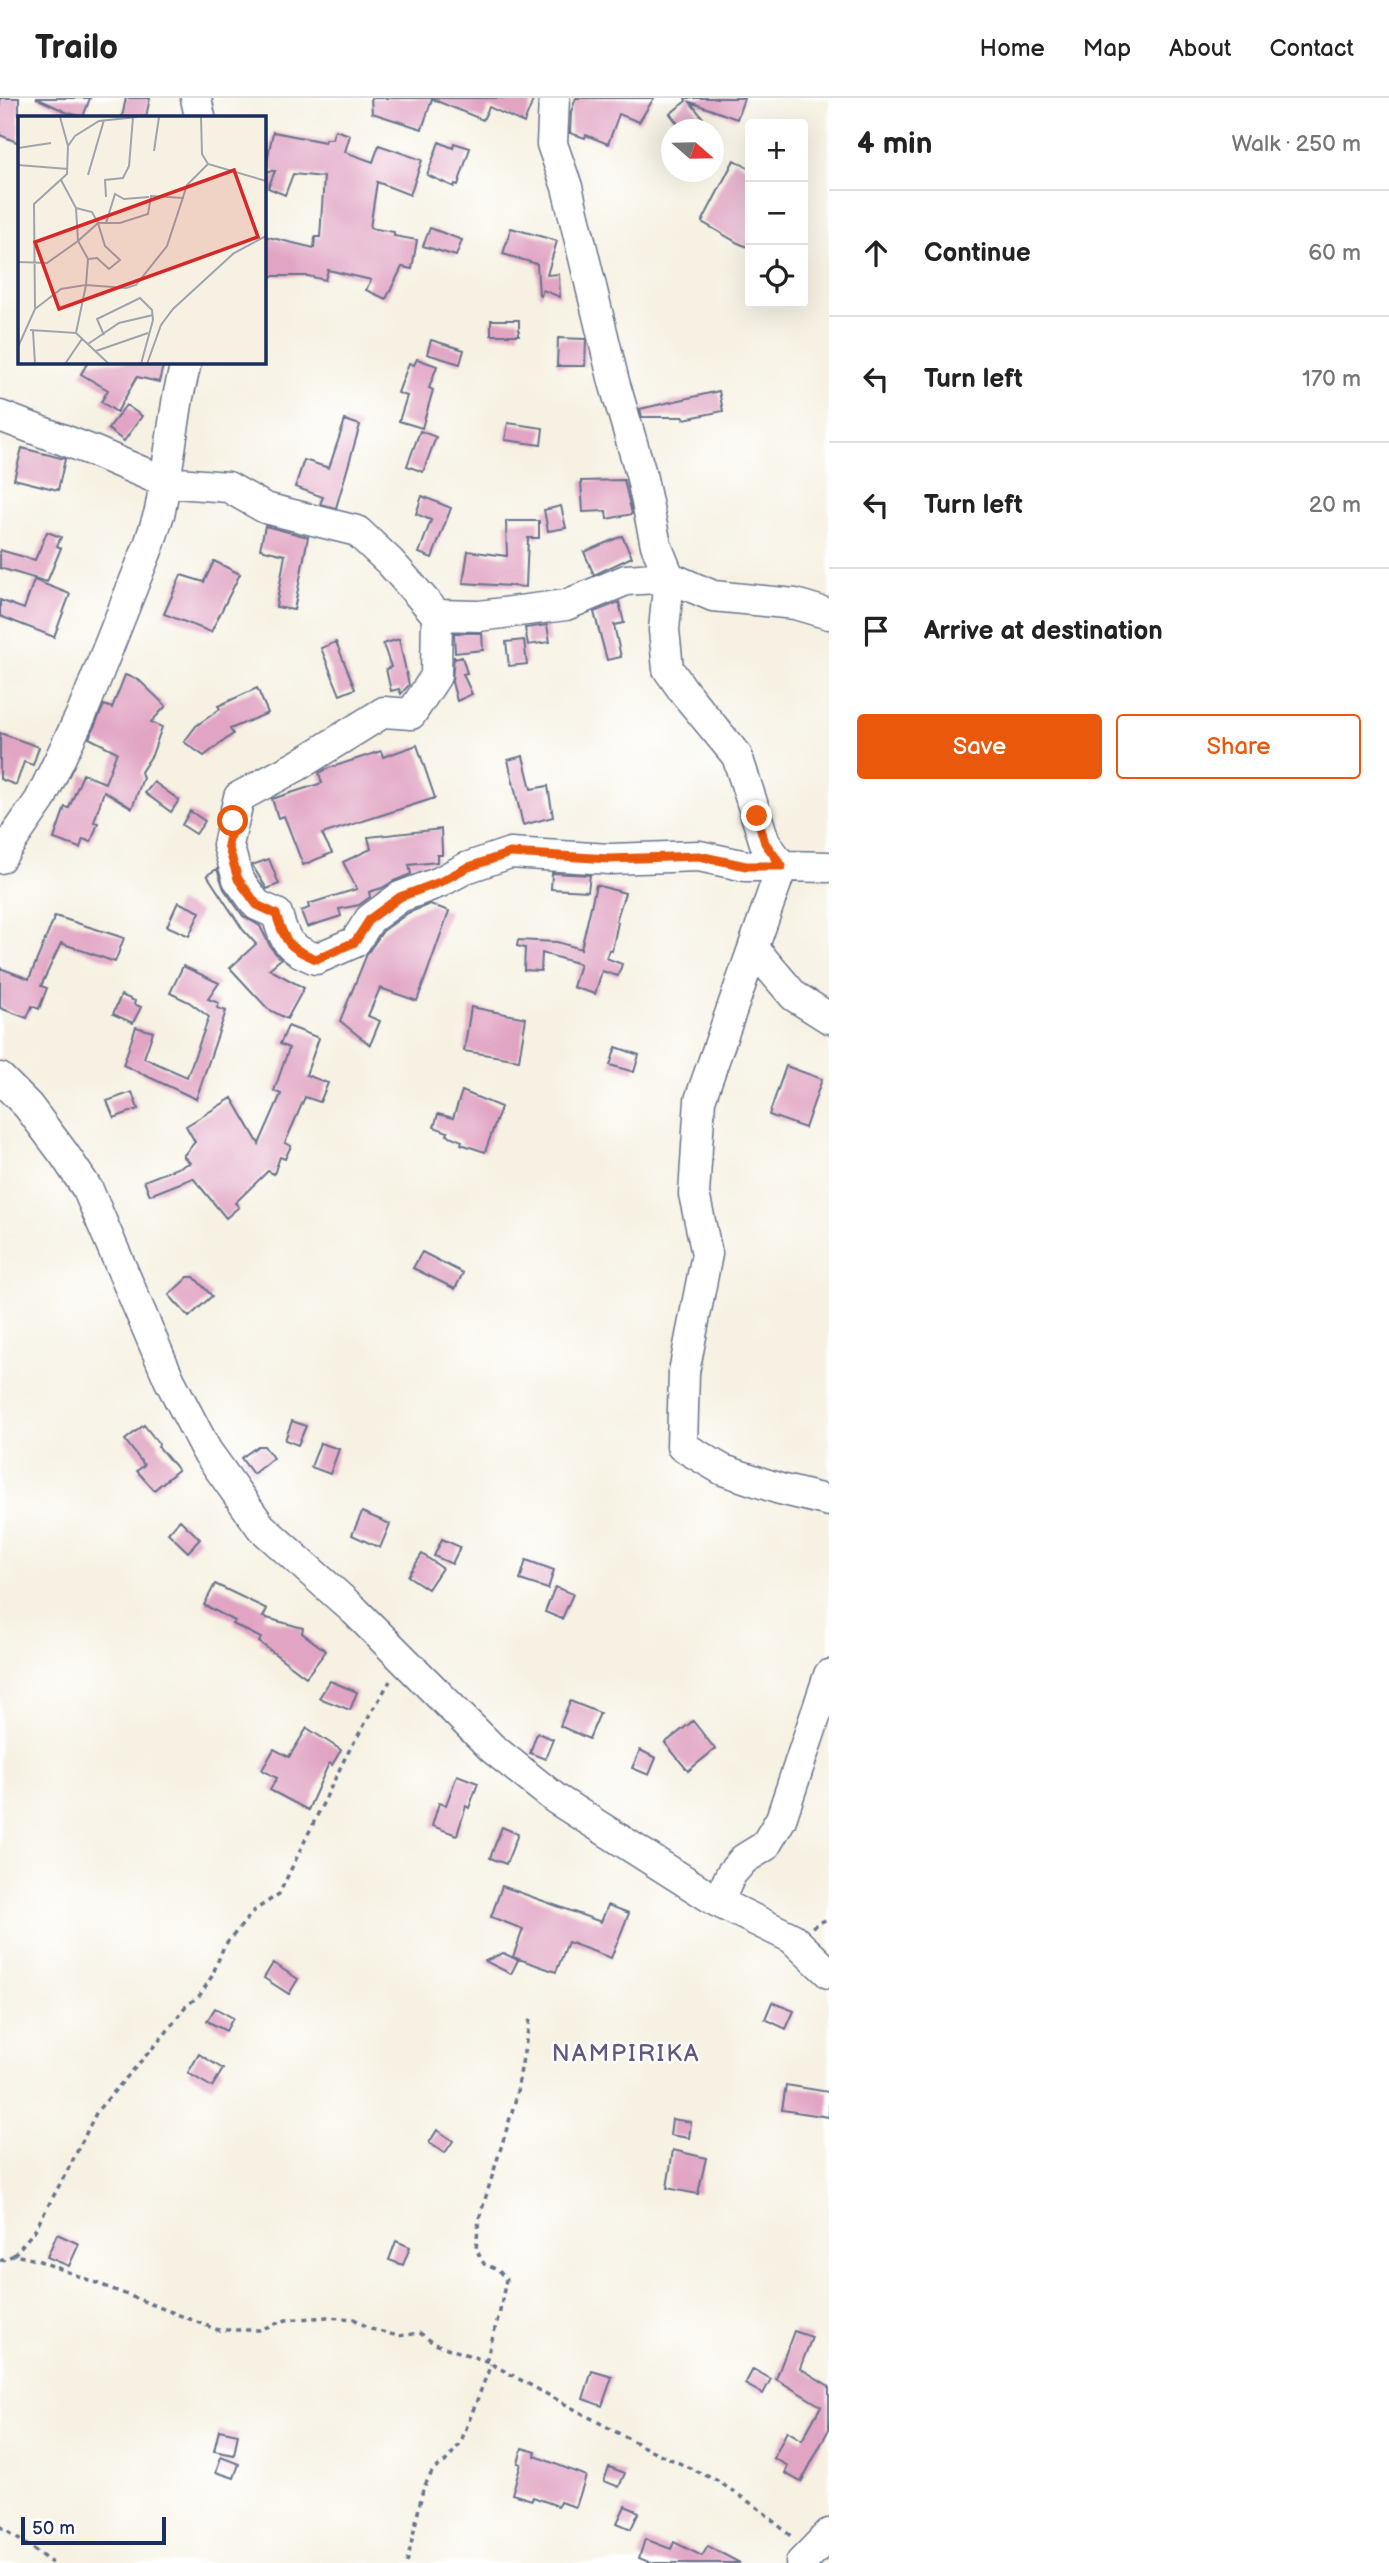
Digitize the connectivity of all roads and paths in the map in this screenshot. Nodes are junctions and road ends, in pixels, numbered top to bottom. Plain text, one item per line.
1 (196, 98) edge
2 (554, 98) edge
3 (200, 116) edge
4 (186, 364) edge
5 (0, 416) edge
6 (165, 482) junction
7 (669, 577) junction
8 (829, 614) edge
9 (437, 615) junction
10 (0, 858) edge
11 (782, 866) junction
12 (829, 867) edge
13 (754, 949) junction
14 (829, 1018) edge
15 (0, 1078) edge
16 (829, 1501) edge
17 (403, 1659) junction
18 (829, 1675) edge
19 (718, 1902) junction
20 (829, 1973) edge
21 (530, 2019) dead end
22 (14, 2255) junction
23 (0, 2260) edge
24 (486, 2361) junction
25 (491, 2364) junction
26 (0, 2526) edge
27 (814, 2550) edge
28 (52, 2563) edge
29 (407, 2563) edge

1 - 3 street
2 - 7 street
4 - 6 street
5 - 6 street
6 - 9 street
6 - 10 street
7 - 8 street
7 - 9 street
7 - 11 street
9 - 11 street
11 - 12 street
11 - 13 street
13 - 14 street
13 - 16 street
15 - 17 street
17 - 19 street
17 - 22 path
18 - 19 street
19 - 20 street
21 - 24 path
22 - 23 path
22 - 24 path
24 - 25 path
25 - 27 path
25 - 29 path
26 - 28 path

